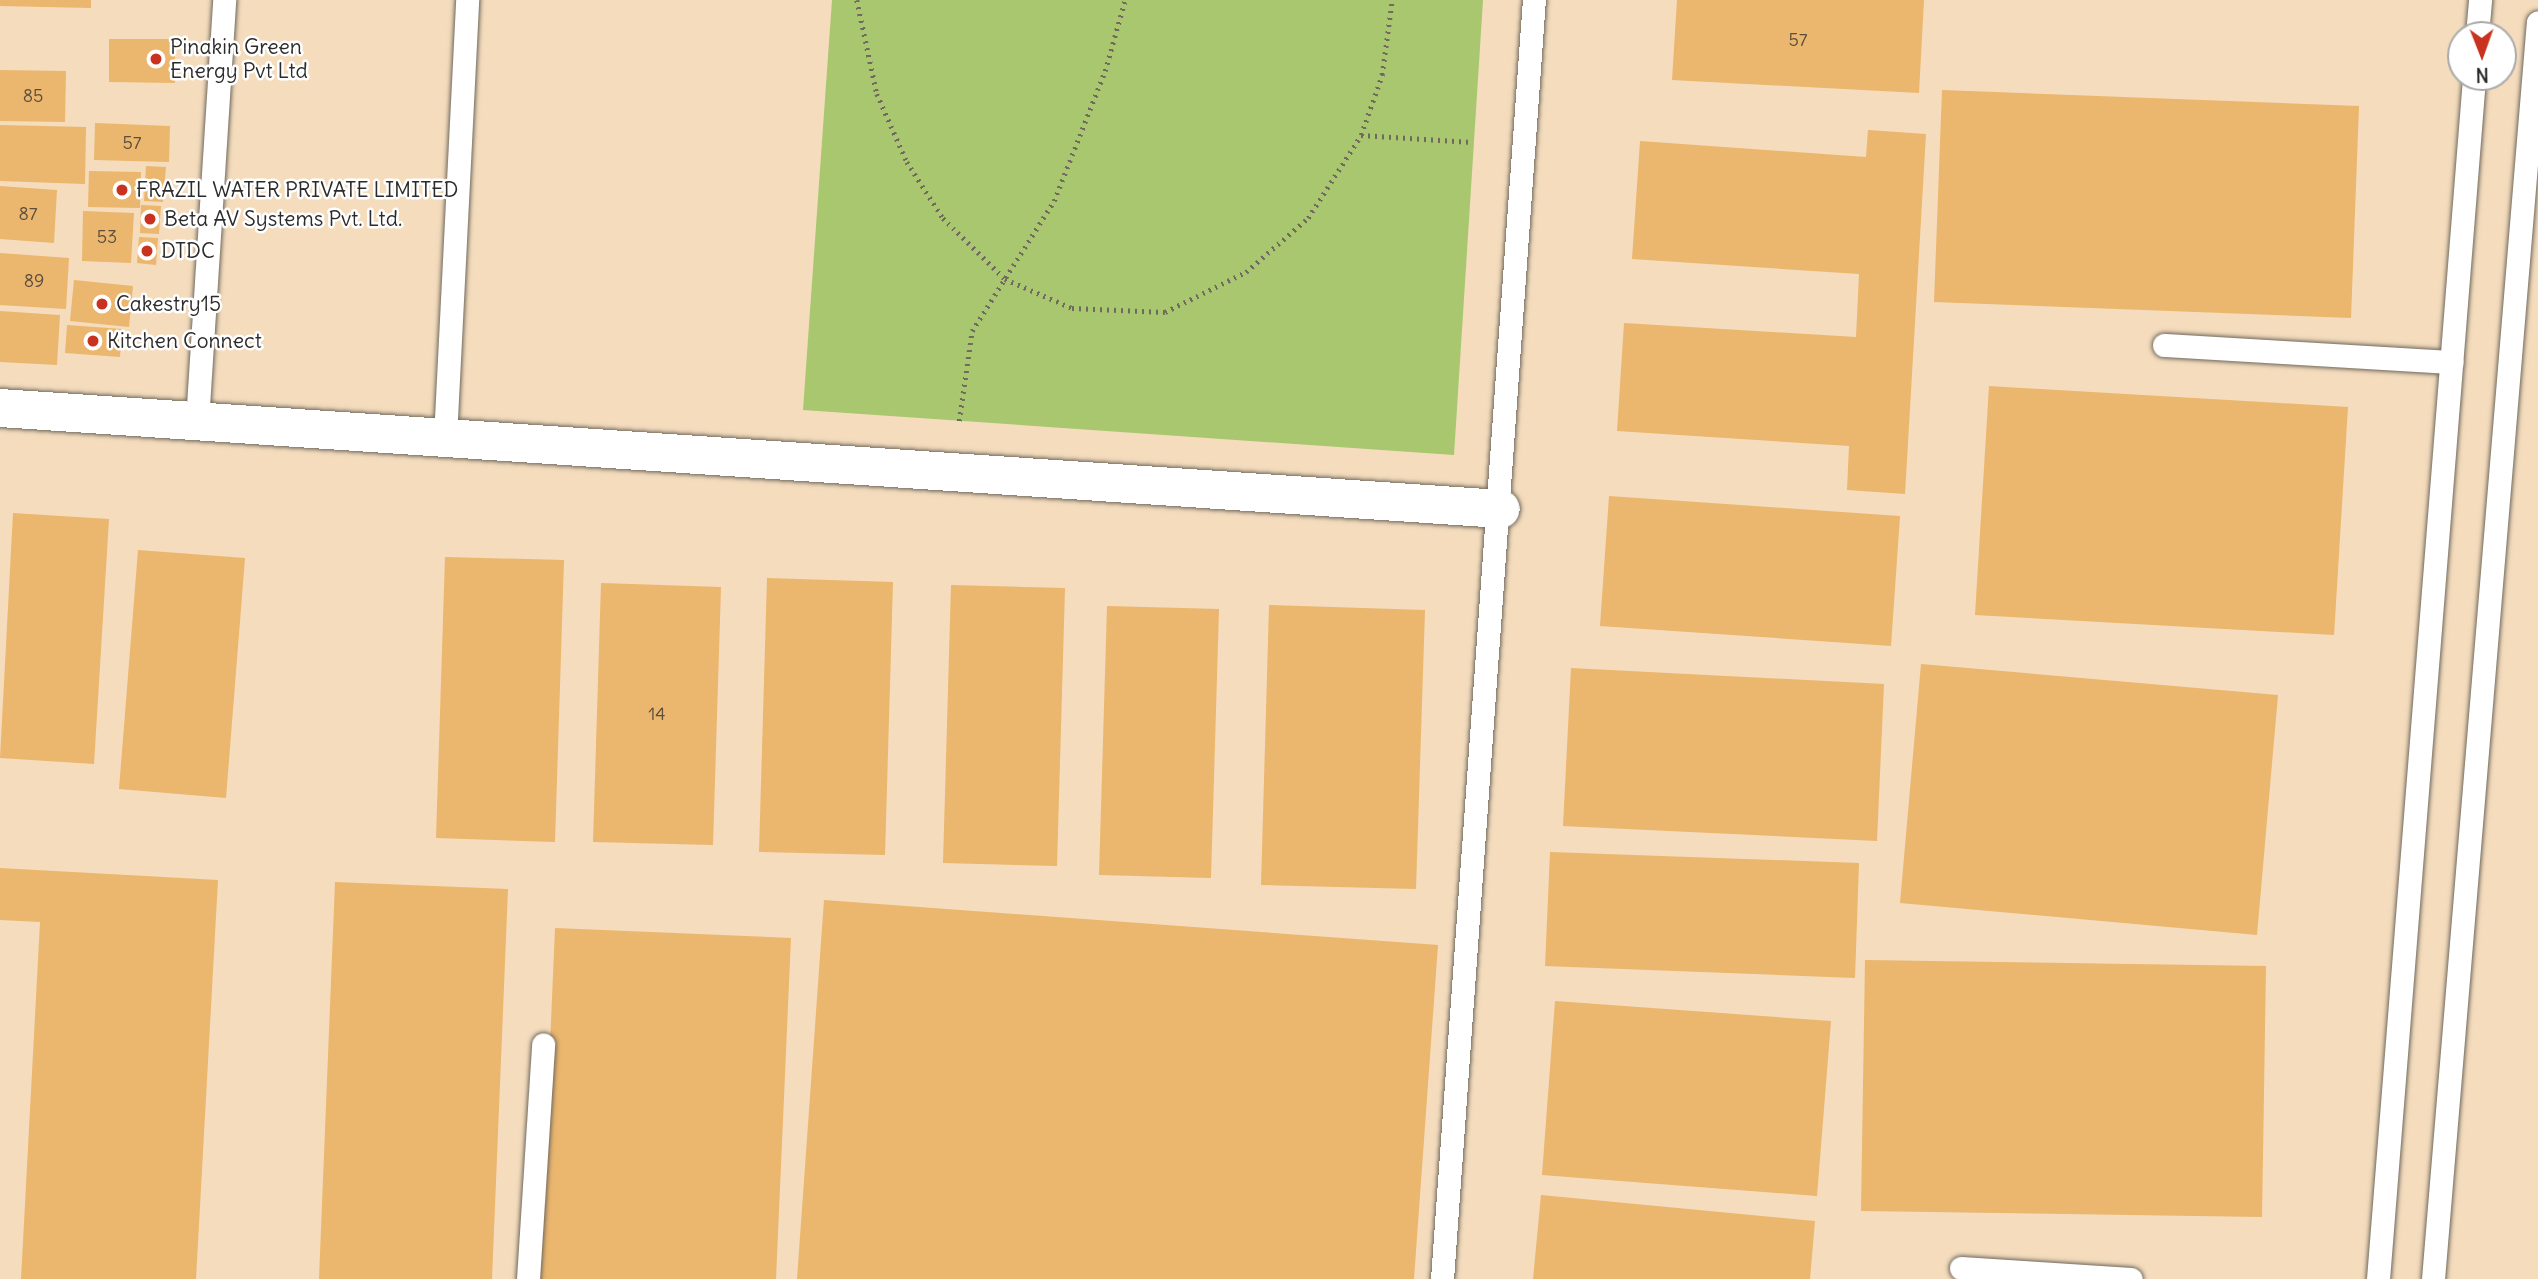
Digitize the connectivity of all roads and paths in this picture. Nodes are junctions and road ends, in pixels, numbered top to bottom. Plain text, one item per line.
1 (224, 0) edge
2 (467, 0) edge
3 (857, 0) edge
4 (1125, 0) edge
5 (1392, 0) edge
6 (1534, 0) edge
7 (2480, 0) edge
8 (2478, 21) edge
9 (2538, 22) edge
10 (2472, 91) edge
11 (1361, 135) junction
12 (1472, 142) dead end
13 (1005, 279) junction
14 (2164, 345) dead end
15 (2451, 362) junction
16 (0, 408) edge
17 (197, 421) junction
18 (959, 421) dead end
19 (445, 438) junction
20 (1501, 509) junction
21 (543, 1044) dead end
22 (1961, 1268) dead end
23 (528, 1279) edge
24 (1442, 1279) edge
25 (2132, 1279) edge
26 (2378, 1279) edge
27 (2433, 1279) edge

1 - 17 lane
2 - 19 lane
3 - 13 path
4 - 13 path
5 - 11 path
6 - 20 lane
7 - 8 lane
9 - 27 lane
10 - 15 lane
11 - 12 path
11 - 13 path
13 - 18 path
14 - 15 lane
15 - 26 lane
16 - 17 street
17 - 19 street
19 - 20 street
20 - 24 lane
21 - 23 lane
22 - 25 lane

